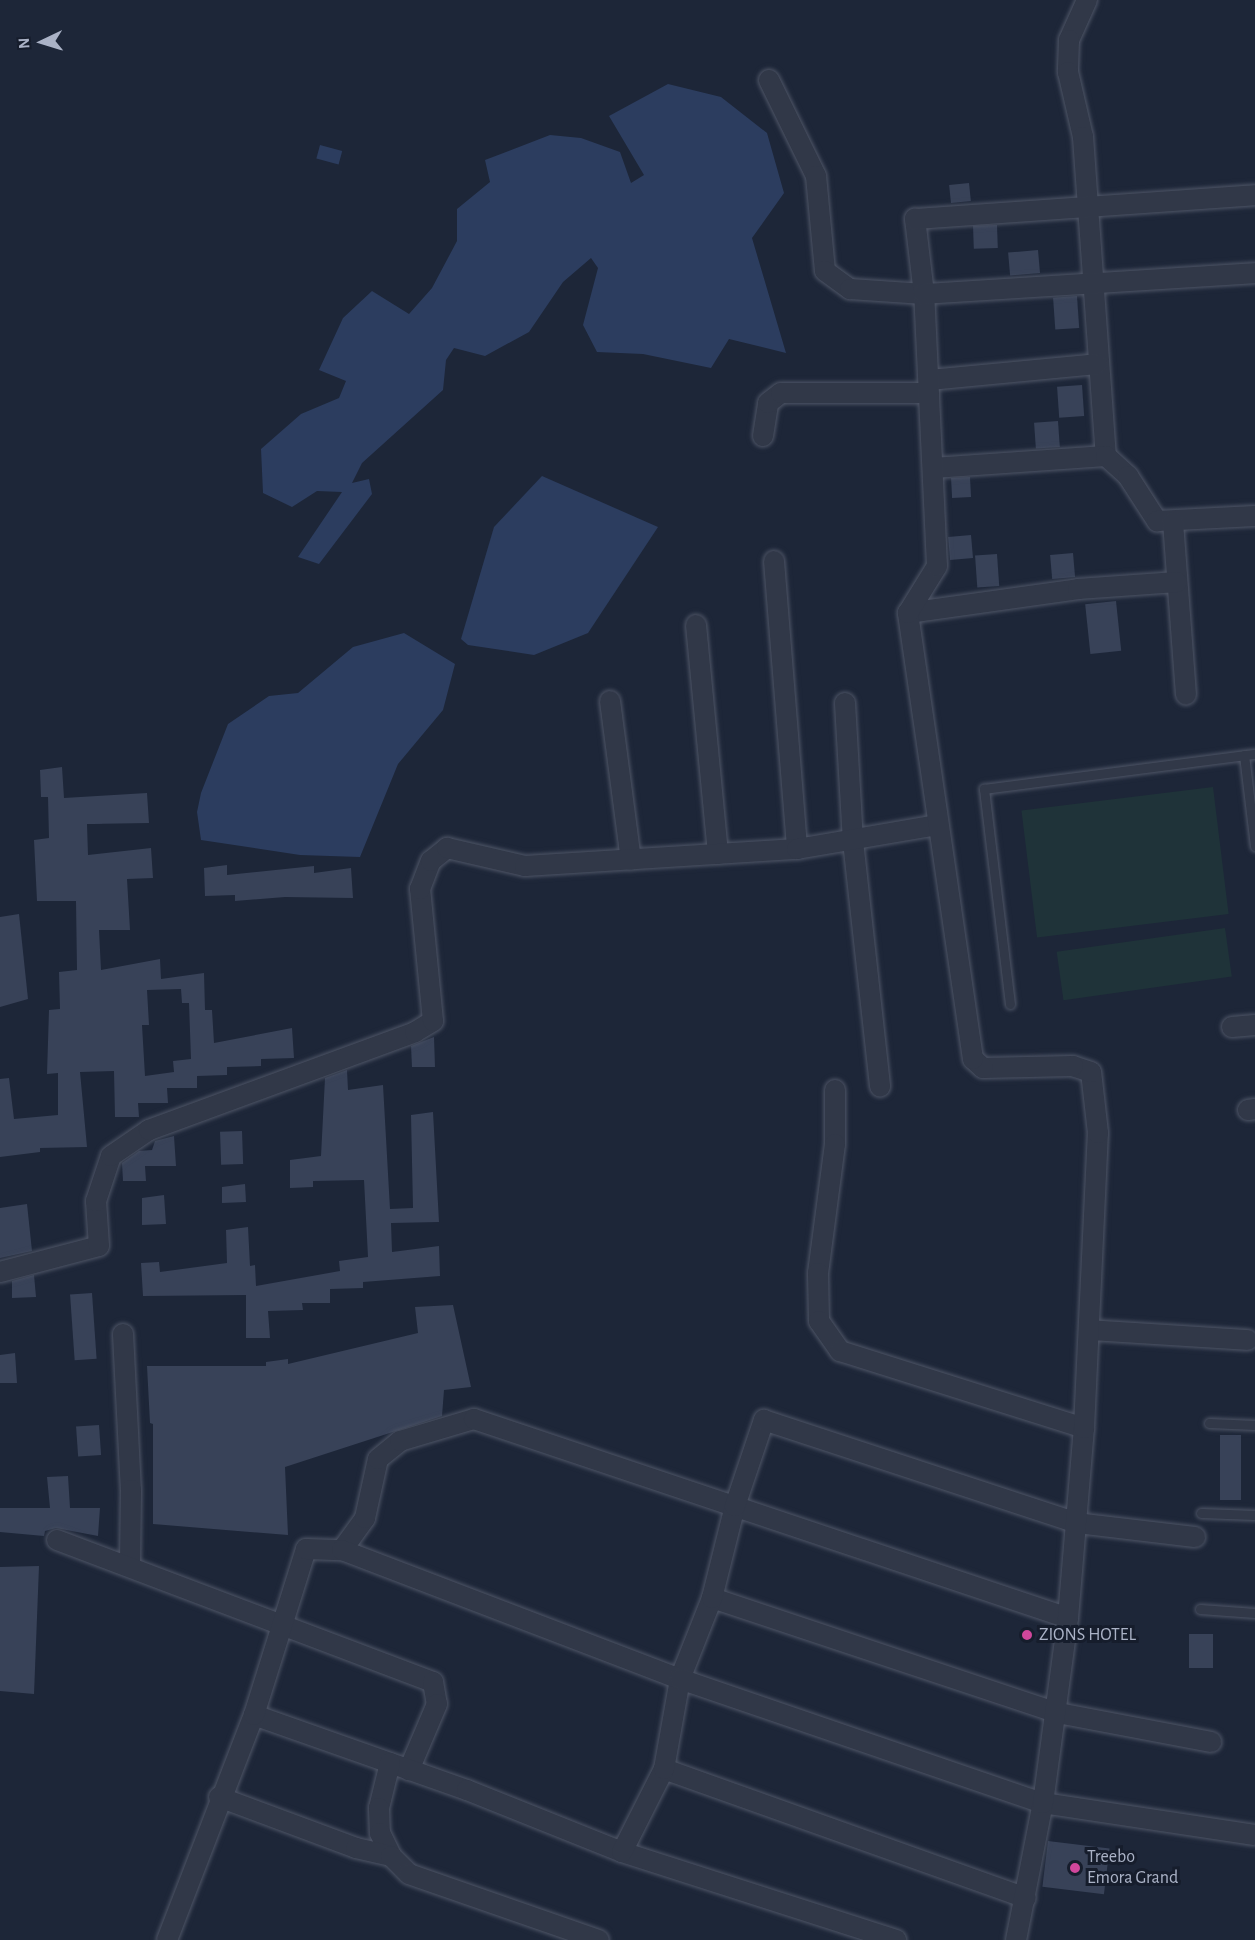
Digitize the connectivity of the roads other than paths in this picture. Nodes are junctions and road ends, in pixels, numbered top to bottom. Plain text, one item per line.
1 (1087, 0) edge
2 (769, 80) dead end
3 (1255, 195) edge
4 (1087, 207) junction
5 (1255, 273) edge
6 (1092, 284) junction
7 (924, 294) junction
8 (1097, 364) junction
9 (929, 387) junction
10 (763, 436) dead end
11 (1106, 456) junction
12 (933, 468) junction
13 (1255, 516) edge
14 (1173, 522) junction
15 (774, 561) dead end
16 (1177, 582) junction
17 (908, 613) junction
18 (696, 625) dead end
19 (1186, 695) dead end
20 (610, 701) dead end
21 (845, 703) dead end
22 (1255, 754) edge
23 (1245, 755) junction
24 (938, 825) junction
25 (853, 841) junction
26 (1255, 846) edge
27 (797, 849) junction
28 (718, 854) junction
29 (632, 860) junction
30 (1010, 1004) dead end
31 (1255, 1025) edge
32 (1232, 1028) dead end
33 (880, 1087) dead end
34 (835, 1090) dead end
35 (0, 1272) edge
36 (1089, 1330) junction
37 (123, 1334) dead end
38 (1248, 1340) dead end
39 (1209, 1423) dead end
40 (1255, 1425) edge
41 (1084, 1428) junction
42 (735, 1506) junction
43 (1201, 1513) dead end
44 (1255, 1515) edge
45 (1077, 1523) junction
46 (1195, 1537) dead end
47 (57, 1540) dead end
48 (342, 1550) junction
49 (130, 1565) junction
50 (712, 1598) junction
51 (1200, 1609) dead end
52 (1255, 1613) edge
53 (1068, 1618) junction
54 (281, 1626) junction
55 (680, 1679) junction
56 (1058, 1713) junction
57 (254, 1715) junction
58 (1211, 1742) dead end
59 (390, 1763) junction
60 (664, 1769) junction
61 (409, 1770) junction
62 (219, 1797) junction
63 (1044, 1803) junction
64 (1255, 1835) edge
65 (622, 1852) junction
66 (391, 1856) junction
67 (1026, 1898) junction
68 (167, 1940) edge
69 (599, 1940) edge
70 (896, 1940) edge
71 (1016, 1940) edge

1 - 4 street
2 - 7 street
3 - 4 street
4 - 6 street
4 - 7 street
5 - 6 street
6 - 7 street
6 - 8 street
7 - 9 street
8 - 9 street
8 - 11 street
9 - 10 street
9 - 12 street
11 - 12 street
11 - 14 street
12 - 17 street
13 - 14 street
14 - 16 street
15 - 27 street
16 - 17 street
16 - 19 street
17 - 24 street
18 - 28 street
20 - 29 street
21 - 25 street
22 - 23 lane
23 - 26 lane
23 - 30 lane
24 - 25 street
24 - 36 street
25 - 27 street
25 - 33 street
27 - 28 street
28 - 29 street
29 - 35 street
31 - 32 street
34 - 41 street
36 - 38 street
36 - 41 street
37 - 49 street
39 - 40 lane
41 - 45 street
42 - 45 street
42 - 48 street
42 - 50 street
42 - 53 street
43 - 44 lane
45 - 46 street
45 - 53 street
47 - 49 street
48 - 54 street
48 - 55 street
49 - 54 street
50 - 55 street
50 - 56 street
51 - 52 lane
53 - 56 street
54 - 57 street
54 - 61 street
55 - 60 street
55 - 63 street
56 - 58 street
56 - 63 street
57 - 59 street
57 - 62 street
59 - 61 street
59 - 66 street
60 - 65 street
60 - 67 street
61 - 65 street
62 - 66 street
62 - 68 street
63 - 64 street
63 - 67 street
65 - 70 street
66 - 69 street
67 - 71 street

